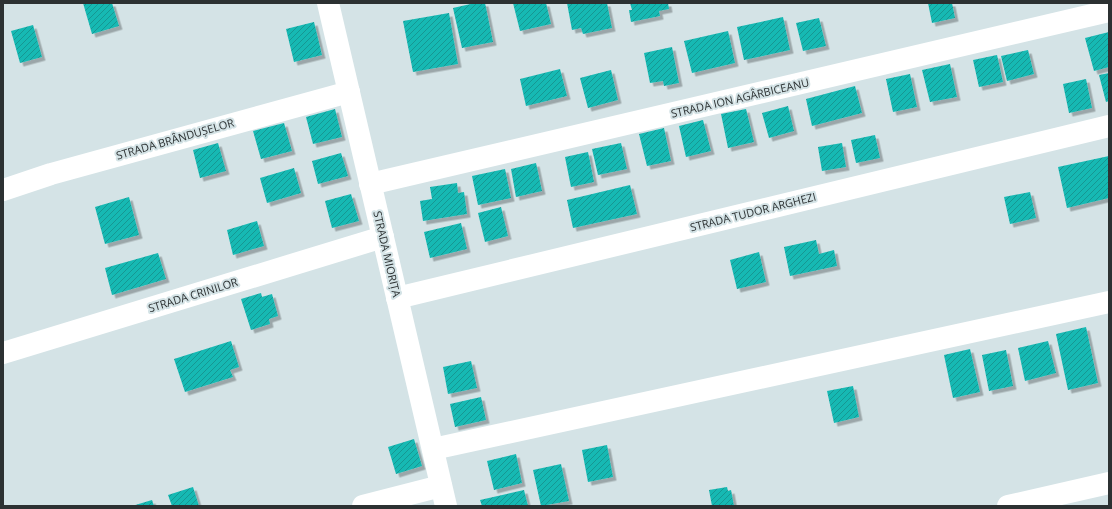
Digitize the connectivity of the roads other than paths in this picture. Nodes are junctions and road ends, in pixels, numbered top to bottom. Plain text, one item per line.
1 (333, 4) edge
2 (1109, 11) edge
3 (349, 92) junction
4 (1109, 126) edge
5 (370, 184) junction
6 (3, 190) edge
7 (383, 237) junction
8 (397, 298) junction
9 (1109, 302) edge
10 (3, 353) edge
11 (432, 449) junction
12 (1109, 483) edge
13 (443, 496) edge
14 (363, 506) edge
15 (1008, 506) edge

1 - 3 street, STRADA MIORIȚA
2 - 5 street, STRADA ION AGÂRBICEANU
3 - 5 street, STRADA MIORIȚA
3 - 6 street, STRADA BRÂNDUȘELOR
4 - 8 street, STRADA TUDOR ARGHEZI
5 - 7 street, STRADA MIORIȚA
7 - 8 street, STRADA MIORIȚA
7 - 10 street, STRADA CRINILOR
8 - 11 street, STRADA MIORIȚA
9 - 11 street
11 - 13 street, STRADA MIORIȚA
12 - 15 street
13 - 14 street

